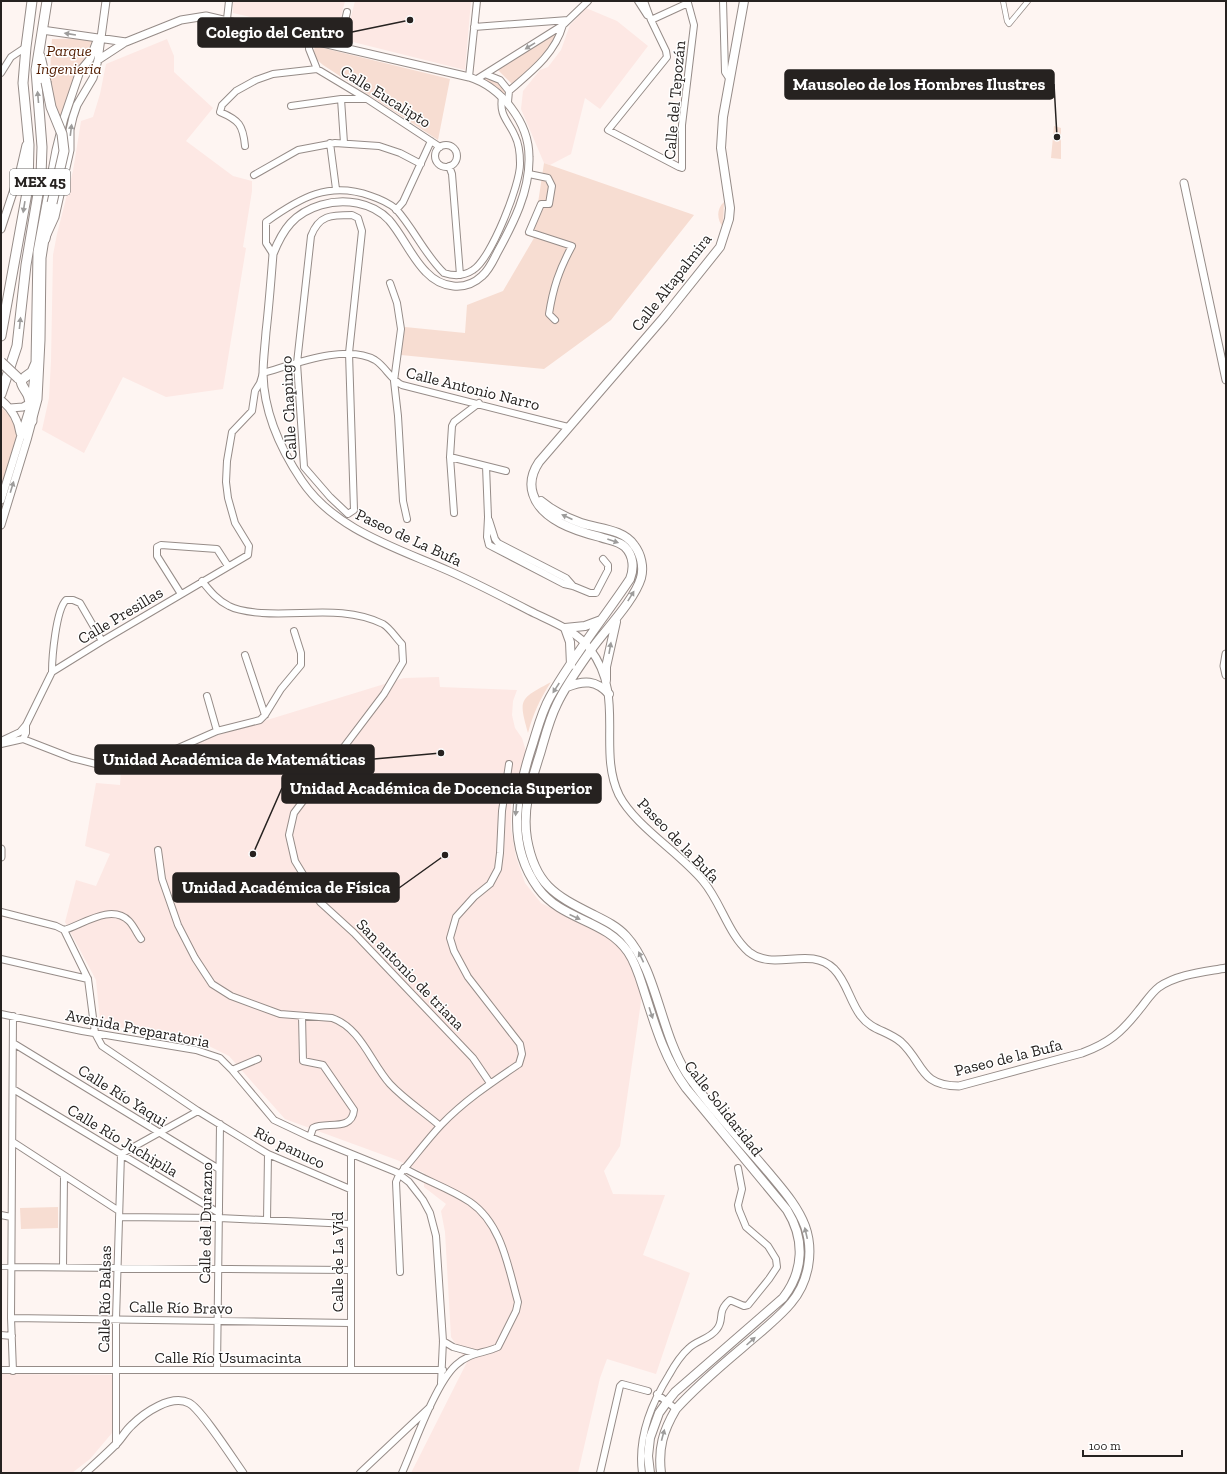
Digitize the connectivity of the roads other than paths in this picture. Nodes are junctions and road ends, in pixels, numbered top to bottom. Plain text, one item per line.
1 (32, 1) edge
2 (47, 1) edge
3 (104, 1) edge
4 (229, 1) edge
5 (477, 1) edge
6 (588, 1) edge
7 (638, 1) edge
8 (644, 1) edge
9 (723, 1) edge
10 (744, 1) edge
11 (1003, 1) edge
12 (1028, 1) edge
13 (347, 12) dead end
14 (228, 20) junction
15 (568, 20) junction
16 (651, 20) junction
17 (563, 25) junction
18 (474, 27) junction
19 (42, 30) junction
20 (99, 38) junction
21 (309, 39) junction
22 (126, 42) junction
23 (339, 46) junction
24 (26, 47) junction
25 (39, 51) junction
26 (98, 60) junction
27 (317, 69) junction
28 (1, 73) edge
29 (485, 74) junction
30 (469, 77) junction
31 (729, 78) junction
32 (477, 79) junction
33 (509, 91) junction
34 (70, 97) junction
35 (502, 97) junction
36 (341, 98) junction
37 (367, 99) junction
38 (508, 102) junction
39 (77, 105) junction
40 (291, 106) dead end
41 (28, 137) junction
42 (431, 141) junction
43 (330, 143) junction
44 (344, 143) junction
45 (245, 146) dead end
46 (440, 147) junction
47 (421, 164) junction
48 (449, 166) junction
49 (529, 174) junction
50 (254, 175) dead end
51 (1184, 183) dead end
52 (336, 189) junction
53 (396, 210) junction
54 (1, 228) edge
55 (45, 240) junction
56 (273, 254) junction
57 (460, 275) junction
58 (390, 283) dead end
59 (555, 320) dead end
60 (1, 336) edge
61 (349, 353) junction
62 (1, 362) edge
63 (297, 363) junction
64 (34, 364) junction
65 (263, 373) junction
66 (19, 379) junction
67 (1226, 380) edge
68 (394, 381) junction
69 (36, 388) junction
70 (1, 394) edge
71 (1, 400) edge
72 (34, 401) junction
73 (479, 403) junction
74 (9, 407) junction
75 (32, 421) joint
76 (568, 426) junction
77 (21, 438) junction
78 (450, 457) junction
79 (486, 466) junction
80 (506, 471) dead end
81 (533, 496) junction
82 (1, 500) edge
83 (454, 513) dead end
84 (407, 519) dead end
85 (1, 525) edge
86 (603, 559) dead end
87 (228, 566) junction
88 (202, 581) junction
89 (181, 594) junction
90 (618, 616) junction
91 (602, 619) junction
92 (565, 628) junction
93 (294, 631) dead end
94 (575, 635) joint
95 (102, 641) junction
96 (588, 647) junction
97 (1226, 654) edge
98 (245, 655) dead end
99 (571, 665) junction
100 (52, 672) junction
101 (1226, 675) edge
102 (606, 680) junction
103 (567, 687) junction
104 (609, 694) junction
105 (207, 696) dead end
106 (265, 716) junction
107 (26, 725) junction
108 (217, 731) junction
109 (22, 739) junction
110 (1, 743) edge
111 (509, 764) dead end
112 (1, 849) edge
113 (158, 850) dead end
114 (1, 857) edge
115 (1, 912) edge
116 (64, 930) junction
117 (141, 939) dead end
118 (1, 959) edge
119 (1226, 968) edge
120 (88, 979) junction
121 (1, 1014) edge
122 (13, 1016) junction
123 (302, 1016) junction
124 (95, 1033) junction
125 (13, 1043) junction
126 (258, 1059) dead end
127 (232, 1070) junction
128 (490, 1083) junction
129 (13, 1089) junction
130 (198, 1111) junction
131 (220, 1124) junction
132 (440, 1126) junction
133 (158, 1133) junction
134 (310, 1137) junction
135 (13, 1142) junction
136 (121, 1154) junction
137 (268, 1154) junction
138 (351, 1154) junction
139 (404, 1168) junction
140 (738, 1168) dead end
141 (219, 1169) junction
142 (399, 1175) junction
143 (64, 1176) junction
144 (350, 1189) junction
145 (119, 1214) junction
146 (1, 1215) edge
147 (219, 1215) junction
148 (11, 1217) junction
149 (268, 1220) junction
150 (350, 1224) junction
151 (1, 1267) edge
152 (12, 1267) junction
153 (63, 1267) junction
154 (117, 1267) junction
155 (218, 1269) junction
156 (350, 1270) junction
157 (400, 1272) dead end
158 (11, 1318) junction
159 (116, 1319) junction
160 (217, 1320) junction
161 (350, 1323) junction
162 (1, 1336) edge
163 (12, 1336) junction
164 (443, 1341) junction
165 (475, 1353) junction
166 (1, 1370) edge
167 (116, 1370) junction
168 (217, 1370) junction
169 (351, 1370) junction
170 (443, 1370) junction
171 (13, 1371) junction
172 (442, 1383) junction
173 (648, 1391) dead end
174 (657, 1394) junction
175 (667, 1402) junction
176 (432, 1406) junction
177 (676, 1409) junction
178 (116, 1445) junction
179 (85, 1473) edge
180 (243, 1473) edge
181 (360, 1473) edge
182 (402, 1473) edge
183 (600, 1473) edge
184 (642, 1473) edge
185 (650, 1473) edge
186 (662, 1473) edge

1 - 24 main road, MEX 45
2 - 19 main road, MEX 45
3 - 20 street
4 - 14 street
5 - 18 street
6 - 15 street
7 - 16 street, Calle del Tepozán
8 - 16 street, Calle del Tepozán
9 - 31 street
10 - 31 main road, Calle Altapalmira
11 - 12 street
13 - 23 street
14 - 21 street
14 - 22 street
15 - 17 street
15 - 18 street
16 - 16 street, Calle del Tepozán
17 -> 29 street
17 - 33 street
18 - 30 street
20 -> 19 street
19 - 25 main road, MEX 45
20 - 22 street
20 - 26 street
20 - 34 street
21 - 23 street
21 - 27 street, Calle Eucalipto
22 - 26 street
23 - 30 street
24 - 28 street
24 - 41 main road, MEX 45
25 - 55 main road, bridge
70 -> 25 main road, MEX 45
26 - 39 street
27 - 37 street, Calle Eucalipto
27 - 45 street, Calle Eucalipto
29 - 32 street
29 - 33 street
30 - 32 street
31 - 76 main road, Calle Altapalmira
32 - 35 street
33 - 38 street
34 - 39 street
34 - 64 street
35 - 38 street
35 - 57 street
36 - 37 street
36 - 40 street
36 - 44 street
37 - 42 street, Calle Eucalipto
38 - 49 street, Paseo de La Bufa
55 -> 39 street
41 - 54 street
41 -> 60 main road, MEX 45
42 - 46 street, Calle Eucalipto
42 - 47 street
43 - 44 street
43 - 50 street
43 - 52 street
44 - 47 street
46 - 48 street
46 - 48 street
47 - 53 street
48 - 57 street
49 - 56 street, Paseo de La Bufa
49 - 59 street
51 - 67 street
52 - 53 street
52 - 56 street
53 - 57 street
55 - 69 street
56 - 65 street, Paseo de La Bufa
58 - 68 street
61 - 63 street, Calle Antonio Narro
61 - 63 street, Calle Chapingo
61 - 63 street, Calle Chapingo
61 - 68 street, Calle Antonio Narro
62 - 66 main road, bridge
63 - 65 street, Calle Antonio Narro
64 - 66 main road
64 - 69 street
65 - 87 street, Calle Presillas
65 - 92 street, Paseo de La Bufa
66 - 72 main road
68 - 73 street, Calle Antonio Narro
68 - 84 street
69 - 72 street
71 - 74 street
72 - 74 street
72 - 75 main road
72 - 77 street
73 - 76 street, Calle Antonio Narro
73 - 78 street
74 - 77 street
85 -> 75 street
76 - 81 main road, Calle Altapalmira
77 - 82 street
78 - 79 street
78 - 83 street
79 - 80 street
79 - 86 street
90 -> 81 main road
81 -> 91 main road
87 - 88 street, Calle Presillas
87 - 89 street
88 - 89 street, Calle Presillas
88 - 128 street, San antonio de triana
89 - 95 street, Calle Presillas
90 - 96 main road
102 -> 90 main road
91 - 92 main road
91 - 96 main road
92 - 94 street, Paseo de La Bufa
92 - 99 main road
93 - 106 street
94 - 96 street, Paseo de la Bufa
95 - 100 street, Calle Presillas
95 - 100 street
96 - 99 main road, Calle Solidaridad
96 - 102 street, Paseo de la Bufa
96 - 103 main road, Calle Solidaridad
97 - 101 street
98 - 106 street
99 -> 175 main road, Calle Solidaridad
100 - 107 street
102 - 104 street, Paseo de la Bufa
103 - 104 main road
177 -> 103 main road, Calle Solidaridad
104 - 119 street, Paseo de la Bufa
105 - 108 street
106 - 108 street
107 - 109 street
107 - 110 street
108 - 109 street
109 - 110 street
111 - 128 street
112 - 114 street
113 - 123 street
115 - 116 street
116 - 117 street
116 - 120 street
118 - 120 street
120 - 124 street
121 - 122 street, Avenida Preparatoria
122 - 124 street, Avenida Preparatoria
122 - 125 street
123 - 132 street
123 - 134 street
124 - 127 street, Avenida Preparatoria
124 - 130 street, Rio panuco
125 - 129 street
125 - 133 street, Calle Río Yaqui
126 - 127 street
127 - 134 street, Avenida Preparatoria
128 - 132 street
129 - 135 street
129 - 136 street, Calle Río Juchipila
130 - 131 street, Rio panuco
130 - 133 street
131 - 137 street, Rio panuco
131 - 141 street, Calle del Durazno
132 - 139 street
133 - 136 street
133 - 141 street, Calle Río Yaqui
134 - 138 street, Avenida Preparatoria
135 - 143 street
135 - 148 street
136 - 145 street, Calle Río Balsas
136 - 147 street, Calle Río Juchipila
137 - 144 street, Rio panuco
137 - 149 street
138 - 142 street, Avenida Preparatoria
138 - 144 street, Calle de La Vid
139 - 142 street
139 - 165 street
140 - 174 street
141 - 147 street, Calle del Durazno
142 - 157 street
142 - 164 street, Avenida Preparatoria
143 - 145 street
143 - 153 street
144 - 150 street, Calle de La Vid
145 - 147 street
145 - 154 street, Calle Río Balsas
146 - 148 street
147 - 149 street
147 - 155 street, Calle del Durazno
148 - 152 street
149 - 150 street
150 - 156 street, Calle de La Vid
151 - 152 street
152 - 153 street
152 - 158 street
153 - 154 street
154 - 155 street
154 - 159 street, Calle Río Balsas
155 - 156 street
155 - 160 street, Calle del Durazno
156 - 161 street, Calle de La Vid
158 - 159 street, Calle Río Bravo
158 - 163 street
159 - 160 street, Calle Río Bravo
159 - 167 street, Calle Río Balsas
160 - 161 street, Calle Río Bravo
160 - 168 street, Calle del Durazno
161 - 169 street, Calle de La Vid
162 - 163 street
163 - 171 street
164 - 165 street
164 - 170 street, Avenida Preparatoria
165 - 172 street
166 - 171 street, Calle Río Usumacinta
167 - 168 street, Calle Río Usumacinta
167 - 171 street, Calle Río Usumacinta
167 - 178 street, Calle Río Balsas
168 - 169 street, Calle Río Usumacinta
169 - 170 street, Calle Río Usumacinta
170 - 172 street, Avenida Preparatoria
172 - 176 street
173 - 183 street
174 - 175 street
174 - 184 street
175 - 177 street
175 - 185 main road, Calle Solidaridad
176 - 181 street
176 - 182 street
186 -> 177 main road, Calle Solidaridad
178 - 179 street
178 - 180 street

